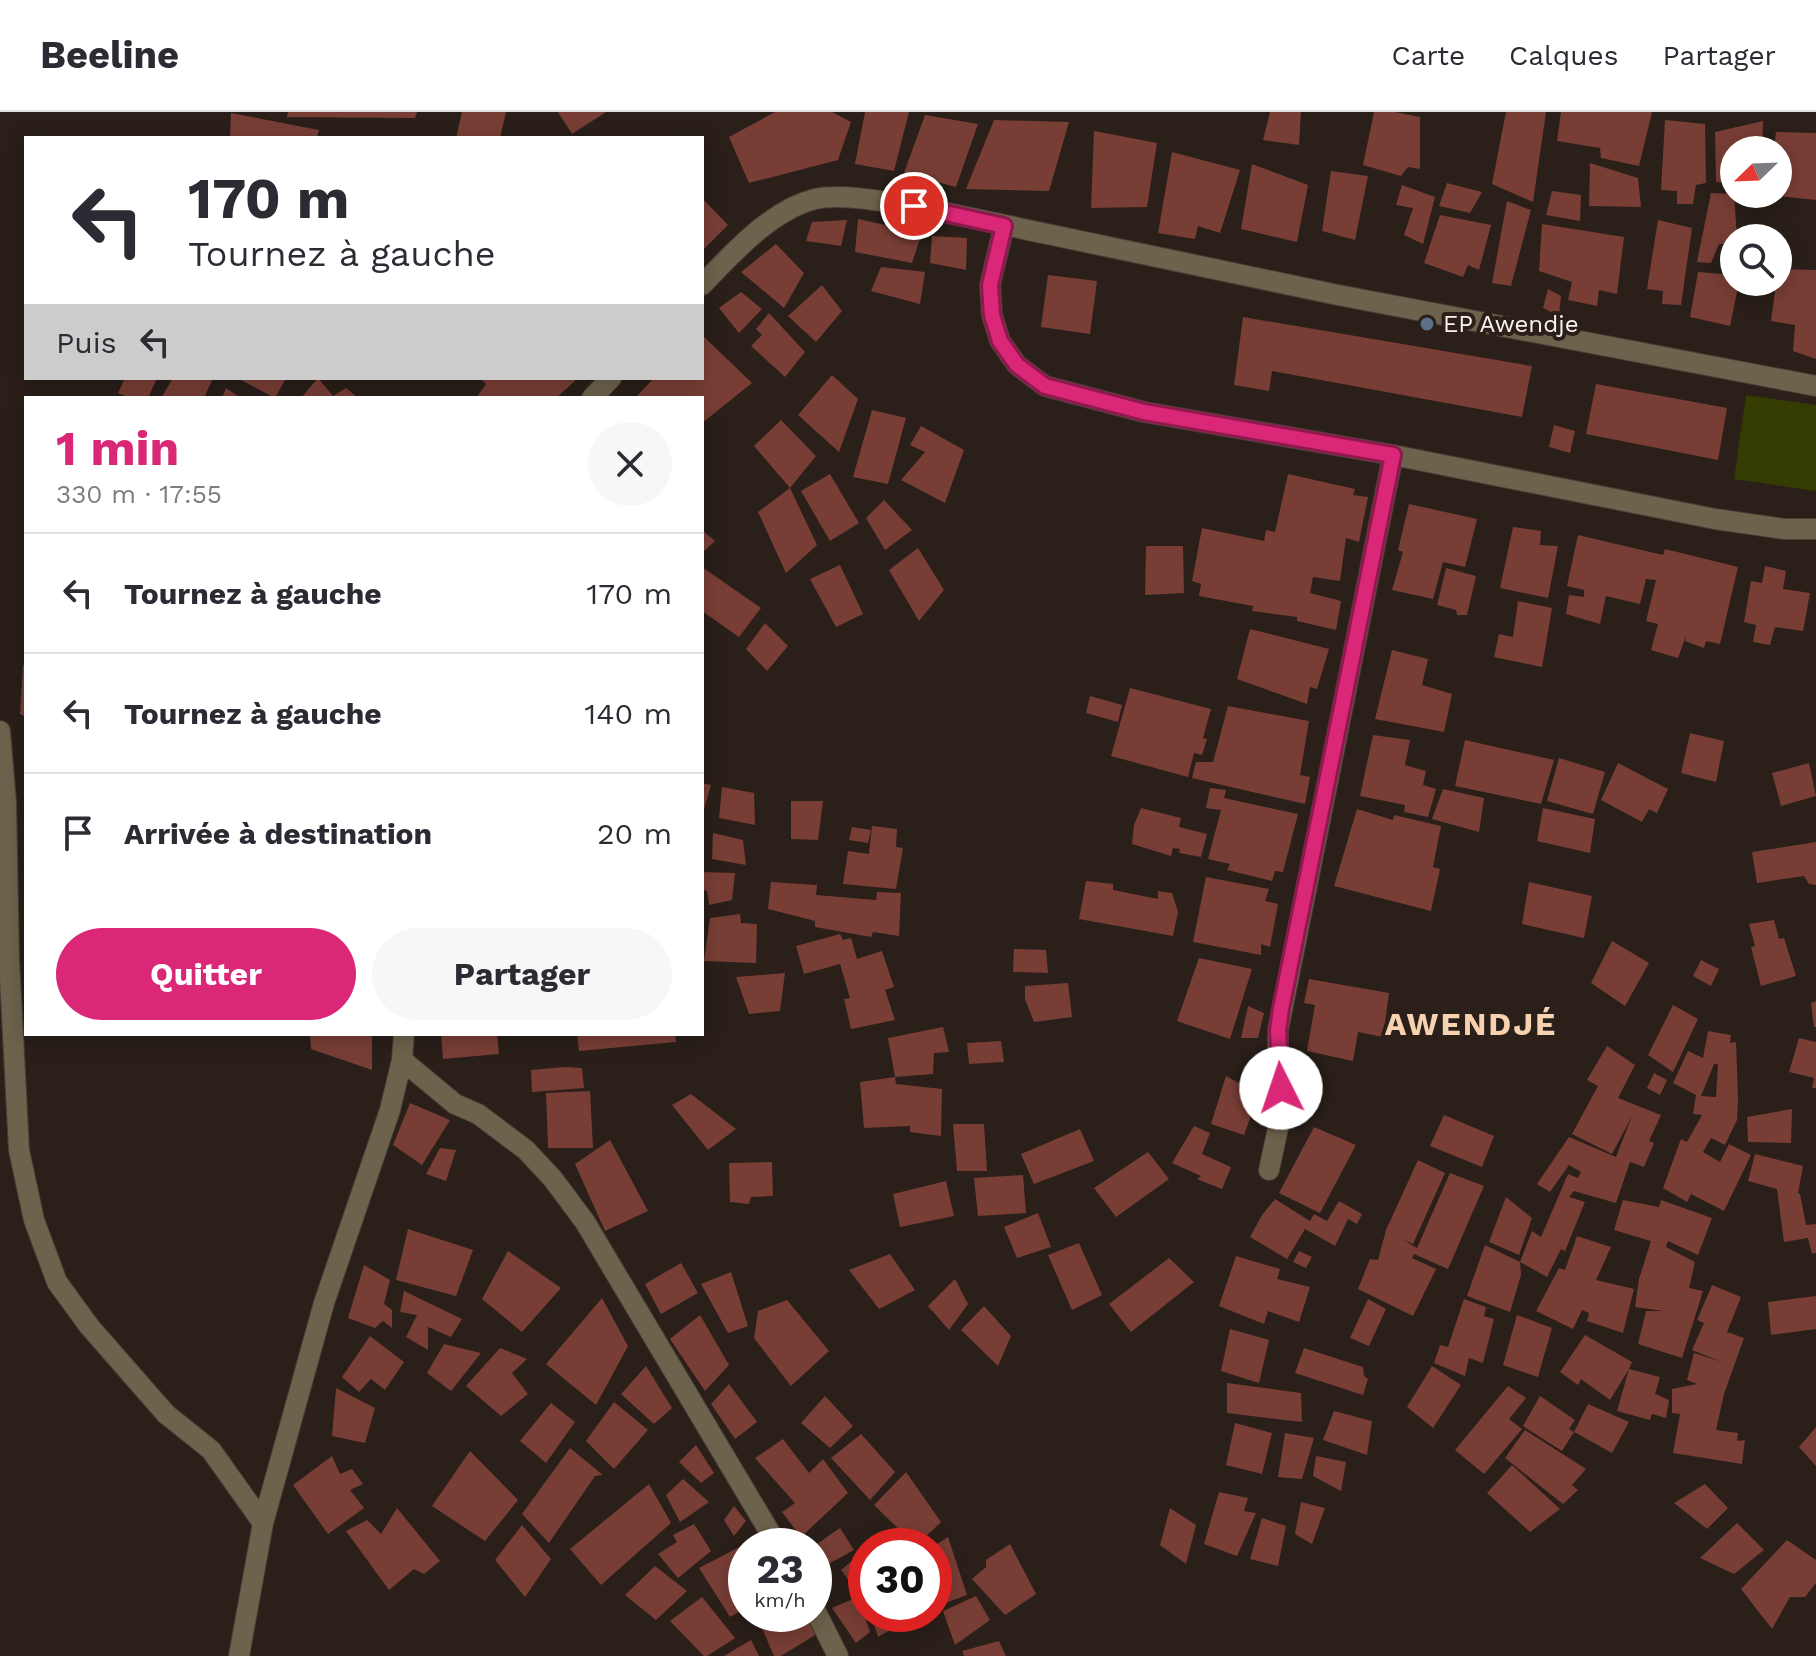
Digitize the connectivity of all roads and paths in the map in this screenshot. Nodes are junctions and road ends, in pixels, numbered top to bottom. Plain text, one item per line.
1 (1004, 226) junction
2 (704, 283) edge
3 (609, 380) edge
4 (1816, 386) edge
5 (594, 396) edge
6 (1393, 455) junction
7 (1816, 529) edge
8 (0, 731) edge
9 (404, 1036) edge
10 (402, 1060) junction
11 (1269, 1170) dead end
12 (263, 1523) junction
13 (767, 1528) edge
14 (826, 1632) edge
15 (239, 1656) edge
16 (838, 1656) edge

1 - 2 street
1 - 4 street
1 - 6 street
3 - 5 street
6 - 7 street
6 - 11 street
8 - 12 street
9 - 10 street
10 - 12 street
10 - 13 street
12 - 15 street
14 - 16 street

